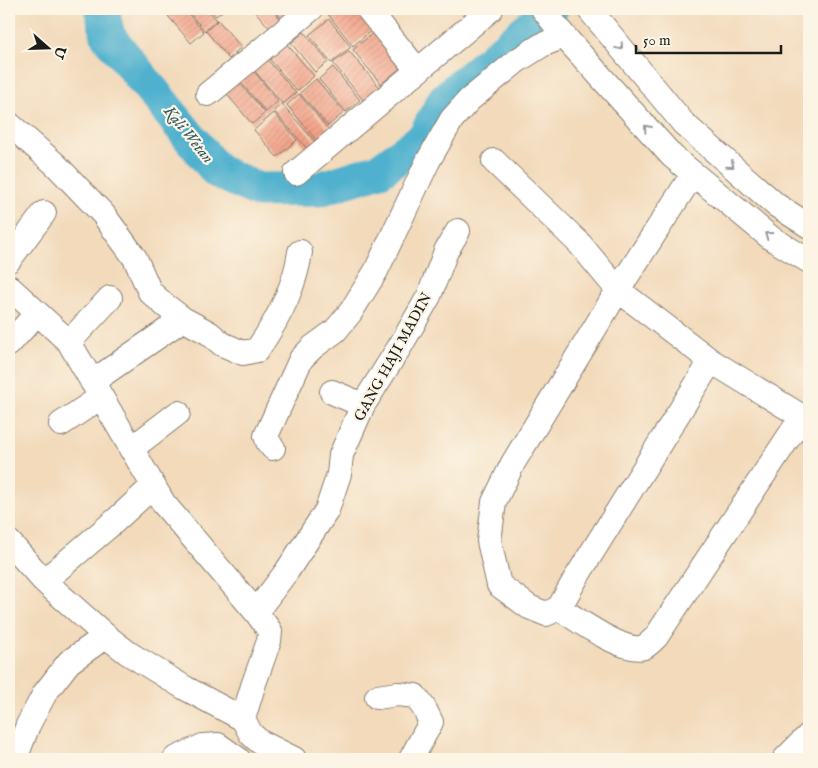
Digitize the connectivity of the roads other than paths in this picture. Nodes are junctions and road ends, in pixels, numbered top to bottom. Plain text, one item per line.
1 (311, 9) edge
2 (368, 9) edge
3 (491, 9) edge
4 (589, 9) edge
5 (554, 24) edge
6 (418, 71) junction
7 (208, 94) dead end
8 (9, 124) edge
9 (494, 162) dead end
10 (296, 173) dead end
11 (693, 174) junction
12 (44, 213) dead end
13 (809, 226) edge
14 (458, 231) dead end
15 (300, 252) dead end
16 (9, 260) edge
17 (809, 261) edge
18 (9, 287) edge
19 (618, 290) junction
20 (110, 298) dead end
21 (37, 313) junction
22 (183, 318) junction
23 (68, 342) junction
24 (9, 344) edge
25 (711, 361) junction
26 (96, 389) junction
27 (332, 392) dead end
28 (363, 405) junction
29 (178, 413) dead end
30 (806, 419) edge
31 (61, 424) dead end
32 (273, 448) dead end
33 (132, 449) junction
34 (153, 486) junction
35 (9, 542) edge
36 (44, 581) junction
37 (559, 608) junction
38 (256, 612) junction
39 (106, 636) junction
40 (377, 697) dead end
41 (244, 719) junction
42 (809, 735) edge
43 (287, 758) edge
44 (15, 759) edge
45 (175, 759) edge
46 (238, 759) edge
47 (411, 759) edge
48 (786, 759) edge

1 - 7 street
2 - 6 street
3 - 6 street
4 -> 13 street
11 -> 5 street
5 - 32 street
6 - 10 street
8 - 22 street
9 - 19 street
17 -> 11 street
11 - 19 street
12 - 16 street
14 - 28 street, GANG HAJI MADIN
15 - 22 street
18 - 21 street
19 - 25 street
19 - 37 street
20 - 23 street
21 - 23 street
21 - 24 street
22 - 26 street
23 - 26 street
25 - 30 street
25 - 37 street
26 - 31 street
26 - 33 street
27 - 28 street
28 - 38 street, GANG HAJI MADIN
29 - 33 street
30 - 37 street
33 - 34 street
34 - 36 street
34 - 38 street
35 - 36 street
36 - 39 street
38 - 41 street
39 - 41 street
39 - 44 street
40 - 47 street
41 - 43 street
42 - 48 street
45 - 46 street

